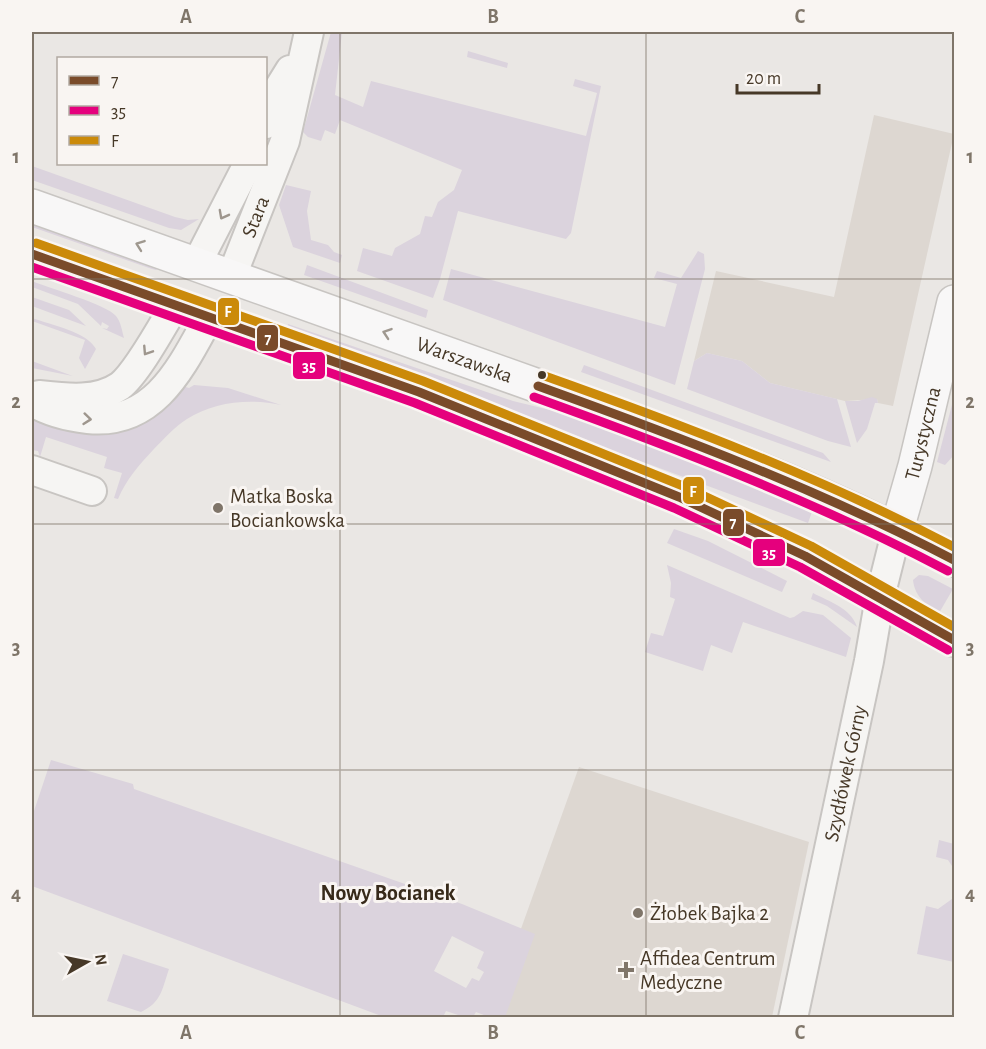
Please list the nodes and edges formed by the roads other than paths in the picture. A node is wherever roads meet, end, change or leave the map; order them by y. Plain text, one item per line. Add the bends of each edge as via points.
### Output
1 (308, 37) edge
2 (267, 121) edge
3 (247, 165) edge
4 (32, 206) edge
5 (32, 254) edge
6 (196, 265) junction
7 (231, 278) junction
8 (954, 302) edge
9 (175, 305) junction
10 (209, 317) junction
11 (32, 394) edge
12 (32, 402) edge
13 (32, 470) edge
14 (92, 490) dead end
15 (897, 529) junction
16 (954, 560) edge
17 (880, 597) junction
18 (954, 640) edge
19 (794, 1017) edge

1 - 2 street, Stara via 277,92
1 - 7 street, Stara via 285,141
3 -> 6 street, Stara
6 -> 4 main road, Warszawska
5 - 9 main road
6 - 7 main road, Warszawska
6 - 9 main road
7 - 10 main road, Stara
15 -> 7 main road, Warszawska via 713,449
8 - 15 main road, Turystyczna
9 - 10 main road
9 -> 11 street via 120,386 84,398
12 -> 10 street via 60,414 97,420 133,413 162,391 176,374
10 - 17 main road via 419,392 679,497 805,556
13 - 14 street
15 - 16 main road, Warszawska
15 - 17 street, Szydłówek Górny
17 - 18 main road
17 - 19 street, Szydłówek Górny

